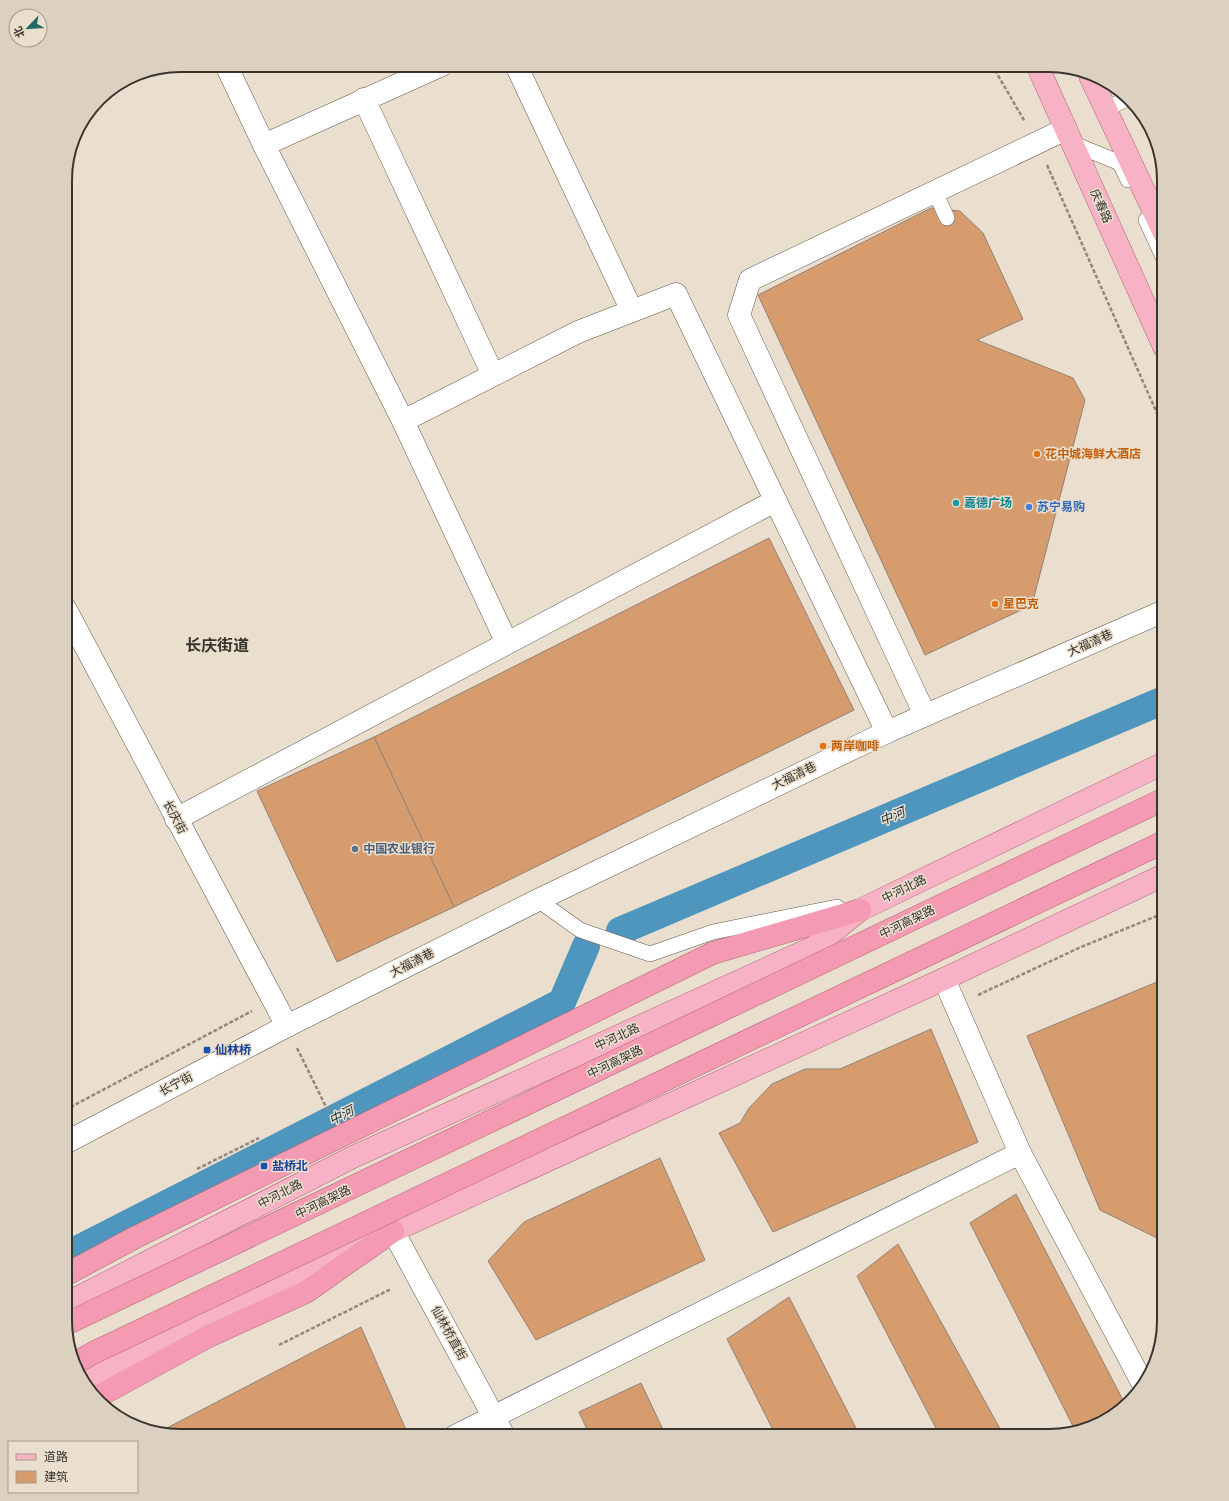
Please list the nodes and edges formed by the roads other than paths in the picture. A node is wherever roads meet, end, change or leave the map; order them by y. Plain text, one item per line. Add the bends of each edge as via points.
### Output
1 (229, 72) edge
2 (426, 72) edge
3 (519, 72) edge
4 (1040, 72) edge
5 (1092, 81) edge
6 (364, 99) junction
7 (1122, 101) edge
8 (1105, 110) junction
9 (1070, 137) junction
10 (264, 145) junction
11 (935, 192) junction
12 (947, 218) dead end
13 (1157, 218) edge
14 (1157, 244) edge
15 (632, 311) junction
16 (1157, 331) edge
17 (493, 375) junction
18 (403, 421) junction
19 (775, 501) junction
20 (1157, 614) edge
21 (72, 621) edge
22 (507, 643) junction
23 (925, 715) junction
24 (887, 732) junction
25 (1157, 766) edge
26 (1157, 802) edge
27 (176, 819) junction
28 (1157, 845) edge
29 (1157, 879) edge
30 (889, 896) junction
31 (538, 900) junction
32 (860, 910) junction
33 (944, 979) junction
34 (287, 1026) junction
35 (72, 1139) edge
36 (1020, 1153) junction
37 (393, 1231) junction
38 (72, 1271) edge
39 (72, 1300) edge
40 (72, 1321) edge
41 (80, 1361) edge
42 (89, 1378) edge
43 (1140, 1378) edge
44 (102, 1395) edge
45 (495, 1417) junction
46 (470, 1429) edge
47 (501, 1429) edge

1 - 10 street
2 - 6 street
3 - 15 street
4 - 9 main road, 庆春路
5 - 8 main road
6 - 10 street
6 - 17 street
7 - 8 lane
8 - 13 main road
9 - 11 street via 1037,143
9 - 14 lane via 1120,163
9 - 16 main road, 庆春路
10 - 18 street
11 - 12 lane
11 - 23 street via 750,280 739,315
15 - 17 street via 578,332
15 - 19 street via 676,294
17 - 18 street
18 - 22 street
19 - 22 street
19 - 24 street
20 - 23 street, 大福清巷
21 - 27 street, 长庆街
22 - 27 street
23 - 24 street, 大福清巷
24 - 31 street, 大福清巷
25 - 30 main road, 中河北路
26 - 40 highway, 中河高架路, bridge
27 - 34 street, 长庆街
28 - 41 highway, bridge
29 - 33 main road
30 - 31 lane via 713,932 650,954 580,930
30 - 32 main road, 中河北路
31 - 34 street, 大福清巷
32 - 38 highway, bridge via 713,952 136,1237
32 - 39 main road, 中河北路 via 814,947 353,1157
33 - 36 street
33 - 37 main road
34 - 35 street, 长宁街
36 - 43 street
36 - 45 street
37 - 42 main road via 201,1319
37 - 44 highway via 306,1292 209,1336
37 - 45 street, 仙林桥直街
45 - 46 street
45 - 47 street, 仙林桥直街

